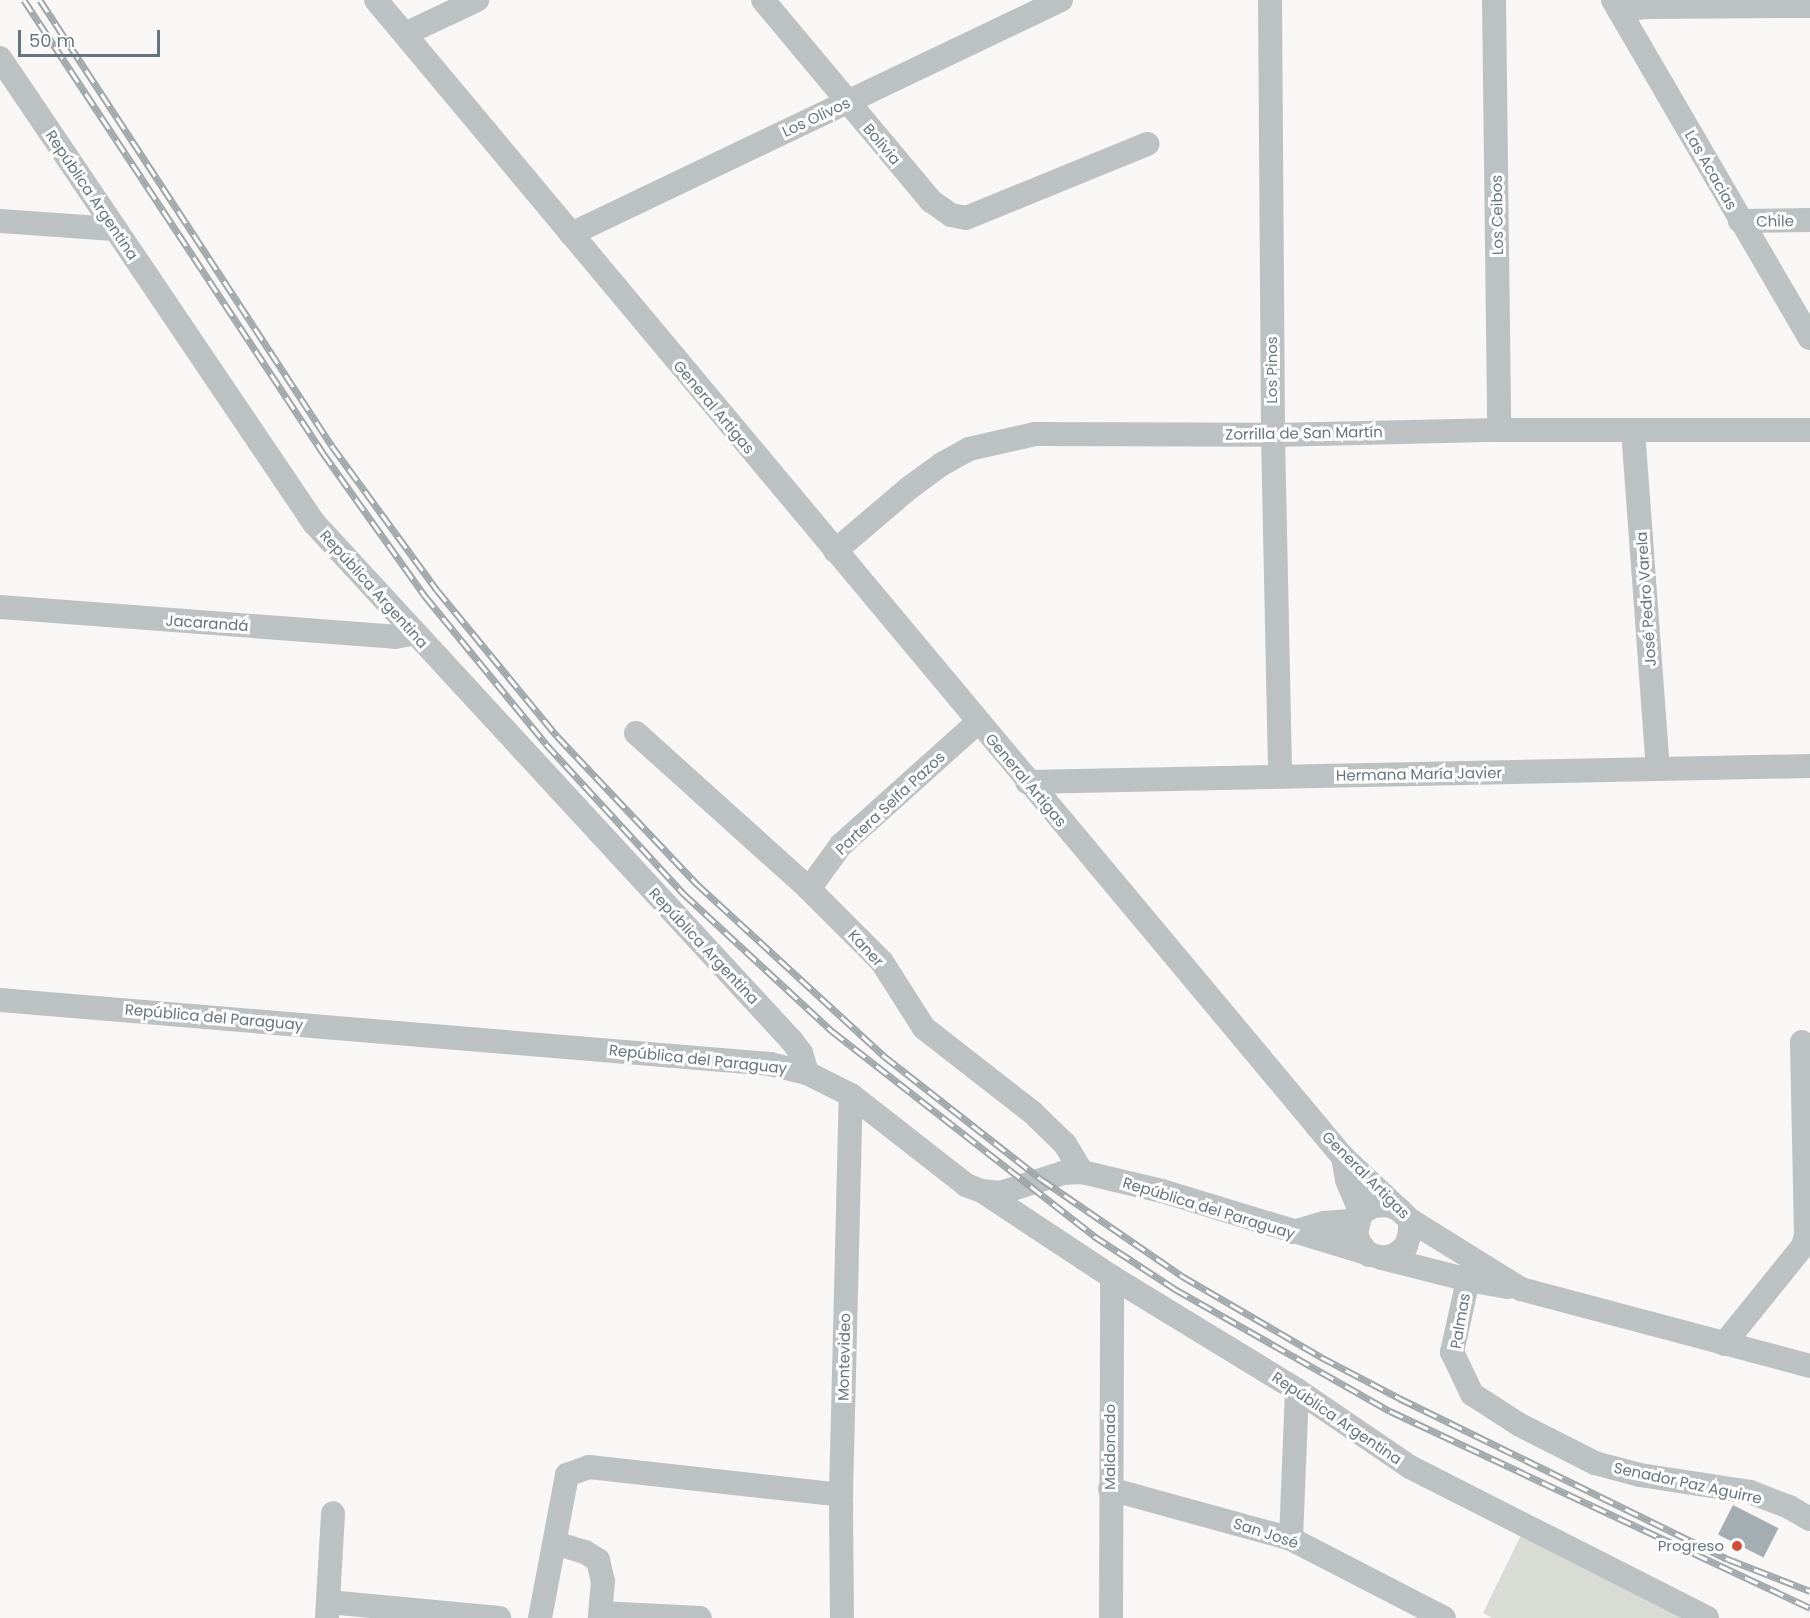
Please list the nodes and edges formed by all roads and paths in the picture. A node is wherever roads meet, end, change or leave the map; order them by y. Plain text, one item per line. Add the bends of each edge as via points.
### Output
1 (376, 0) edge
2 (477, 0) edge
3 (763, 0) edge
4 (1061, 0) edge
5 (1270, 0) edge
6 (1494, 0) edge
7 (1616, 5) edge
8 (1810, 6) edge
9 (405, 34) junction
10 (0, 58) edge
11 (847, 103) junction
12 (1147, 144) dead end
13 (1810, 220) edge
14 (0, 221) edge
15 (1740, 221) junction
16 (114, 229) junction
17 (571, 234) junction
18 (1810, 338) edge
19 (1499, 430) junction
20 (1633, 430) junction
21 (1810, 430) edge
22 (1273, 435) junction
23 (835, 551) junction
24 (0, 607) edge
25 (415, 633) junction
26 (978, 722) junction
27 (636, 733) dead end
28 (1810, 766) edge
29 (1658, 769) junction
30 (1280, 776) junction
31 (1028, 782) junction
32 (809, 889) junction
33 (0, 1000) edge
34 (1802, 1042) dead end
35 (807, 1073) junction
36 (851, 1095) junction
37 (1345, 1168) junction
38 (1082, 1172) junction
39 (982, 1191) junction
40 (1405, 1215) junction
41 (1360, 1216) junction
42 (1325, 1224) junction
43 (1291, 1232) junction
44 (1376, 1257) junction
45 (1112, 1277) junction
46 (1468, 1280) junction
47 (1521, 1290) junction
48 (1724, 1344) junction
49 (1810, 1366) edge
50 (1297, 1390) junction
51 (1472, 1394) joint
52 (1110, 1489) junction
53 (841, 1495) junction
54 (333, 1513) dead end
55 (1810, 1520) edge
56 (1291, 1539) junction
57 (555, 1543) junction
58 (327, 1610) edge
59 (601, 1615) edge
60 (499, 1618) edge
61 (540, 1618) edge
62 (700, 1618) edge
63 (842, 1618) edge
64 (1111, 1618) edge
65 (1444, 1618) edge
66 (1707, 1618) edge

1 - 9 street, General Artigas
2 - 9 street
3 - 11 street, Bolivia
4 - 11 street, Los Olivos
5 - 22 street, Los Pinos
6 - 19 street, Los Ceibos
7 - 8 street
7 - 15 street, Las Acacias
9 - 17 street, General Artigas
10 - 16 street, República Argentina
11 - 12 street, Bolivia via 931,201 951,215 966,218
11 - 17 street, Los Olivos
13 - 15 street, Chile
14 - 16 street
15 - 18 street, Las Acacias
16 - 25 street, República Argentina via 314,523
17 - 23 street, General Artigas
19 - 20 street, Zorrilla de San Martín
19 - 22 street, Zorrilla de San Martín
20 - 21 street, Zorrilla de San Martín
20 - 29 street, José Pedro Varela
22 - 23 street, Zorrilla de San Martín via 1035,434 998,440 969,449 942,464
22 - 30 street, Los Pinos
23 - 26 street, General Artigas
24 - 25 street, Jacarandá via 394,637
25 - 35 street, República Argentina via 792,1041 801,1053
26 - 31 street, General Artigas
26 - 32 street, Partera Selfa Pazos via 841,845
27 - 32 street, Kaner
28 - 29 street, Hermana María Javier
29 - 30 street, Hermana María Javier
30 - 31 street, Hermana María Javier
31 - 37 street, General Artigas
32 - 38 street, Kaner via 882,962 924,1028 1032,1112 1065,1144
33 - 35 street, República del Paraguay via 745,1061
34 - 48 street via 1806,1235 1803,1246
35 - 36 street, República del Paraguay
36 - 39 street, República del Paraguay via 966,1185
36 - 53 street, Montevideo
37 - 40 street, General Artigas
37 - 41 street
37 - 42 street via 1334,1210
38 - 39 street, República del Paraguay via 1063,1173 1000,1192
38 - 43 street, República del Paraguay via 1162,1191
39 - 45 street, República Argentina
40 - 41 street via 1388,1205 1373,1206
40 - 44 street via 1410,1233 1406,1246 1395,1255
40 - 47 street, General Artigas
41 - 42 street
41 - 44 street via 1356,1234 1360,1244
42 - 43 street
43 - 44 street, República del Paraguay
44 - 46 street, República del Paraguay
45 - 50 street, República Argentina
45 - 52 street, Maldonado
46 - 47 street, República del Paraguay
46 - 51 street, Palmas via 1452,1352
47 - 48 street, General Artigas
48 - 49 street, General Artigas
50 - 56 street
50 - 66 street, República Argentina via 1410,1467
51 - 55 street, Senador Paz Aguirre via 1520,1425 1595,1463 1640,1475 1750,1492
52 - 56 street, San José
52 - 64 street, Maldonado
53 - 57 street via 589,1467 567,1475
53 - 63 street, Montevideo
54 - 58 street
56 - 65 street, San José
57 - 59 street via 598,1560 603,1581
57 - 61 street
58 - 60 street
59 - 62 street

